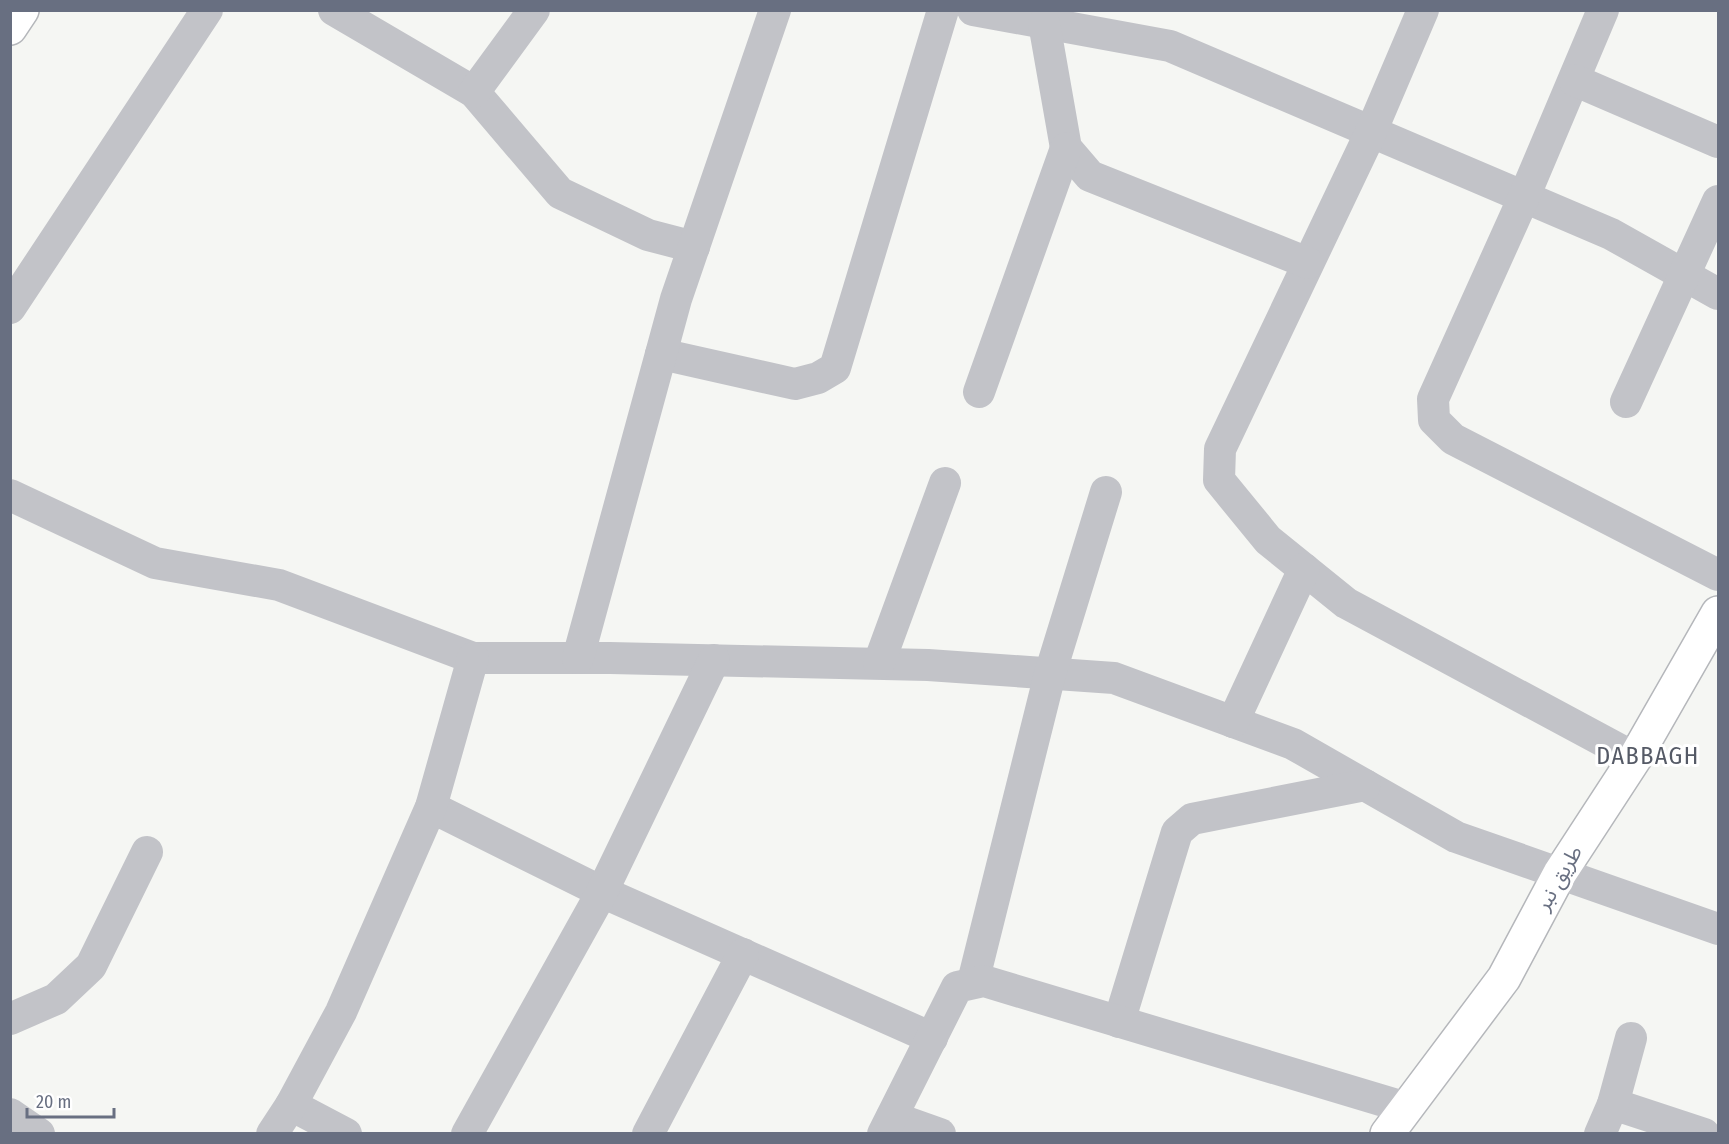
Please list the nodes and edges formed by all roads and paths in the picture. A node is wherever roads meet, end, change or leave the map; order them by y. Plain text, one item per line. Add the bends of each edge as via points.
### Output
1 (22, 10) edge
2 (207, 10) edge
3 (334, 10) edge
4 (534, 10) edge
5 (944, 10) edge
6 (973, 10) edge
7 (1423, 10) edge
8 (1603, 10) edge
9 (773, 11) edge
10 (1044, 23) junction
11 (10, 28) edge
12 (1574, 80) junction
13 (474, 92) junction
14 (1371, 132) junction
15 (1719, 142) edge
16 (1066, 148) junction
17 (1524, 197) junction
18 (1719, 201) edge
19 (694, 247) junction
20 (1308, 264) junction
21 (1683, 274) junction
22 (1719, 294) edge
23 (10, 308) edge
24 (661, 354) junction
25 (979, 392) dead end
26 (1626, 402) dead end
27 (945, 483) dead end
28 (1106, 492) dead end
29 (10, 495) edge
30 (1304, 569) junction
31 (1719, 574) edge
32 (1719, 613) edge
33 (473, 658) junction
34 (578, 658) junction
35 (714, 660) junction
36 (879, 663) junction
37 (1050, 674) junction
38 (1233, 722) junction
39 (1635, 758) junction
40 (1365, 785) junction
41 (431, 807) junction
42 (147, 852) dead end
43 (1560, 873) junction
44 (602, 892) junction
45 (1719, 929) edge
46 (743, 954) junction
47 (974, 982) junction
48 (10, 1019) edge
49 (1119, 1022) junction
50 (932, 1038) junction
51 (1631, 1038) dead end
52 (1614, 1104) junction
53 (291, 1105) junction
54 (1407, 1108) junction
55 (10, 1114) edge
56 (888, 1125) edge
57 (39, 1134) edge
58 (272, 1134) edge
59 (346, 1134) edge
60 (467, 1134) edge
61 (648, 1134) edge
62 (940, 1134) edge
63 (1387, 1134) edge
64 (1599, 1134) edge
65 (1704, 1134) edge

1 - 11 main road
2 - 23 street
3 - 13 street
4 - 13 street
5 - 24 street via 835,368 795,384
6 - 10 street
7 - 14 street
8 - 12 street
9 - 19 street
10 - 14 street via 1170,46
10 - 16 street
12 - 15 street
12 - 17 street
13 - 19 street via 560,193 648,235
14 - 17 street
14 - 20 street
16 - 20 street via 1090,176
16 - 25 street
17 - 21 street via 1611,234
17 - 31 street via 1433,399 1434,420 1454,440
18 - 21 street
19 - 24 street
20 - 30 street via 1220,449 1220,480 1269,540
21 - 22 street
21 - 26 street
24 - 34 street
27 - 36 street
28 - 37 street
29 - 33 street via 155,562 279,585
30 - 38 street
30 - 39 street via 1346,603
32 - 39 main road, طريق نبر
33 - 34 street
33 - 41 street
34 - 35 street
35 - 36 street
35 - 44 street
36 - 37 street
37 - 38 street via 1114,678
37 - 47 street
38 - 40 street via 1293,744
39 - 43 main road, طريق نبر
40 - 43 street via 1456,837
40 - 49 street via 1192,819 1177,832
41 - 44 street
41 - 53 street via 341,1012
42 - 48 street via 91,966 56,999
43 - 45 street
43 - 54 main road, طريق نبر via 1504,978
44 - 46 street
44 - 60 street
46 - 50 street
46 - 61 street
47 - 49 street via 984,981
47 - 50 street via 957,987
49 - 54 street
50 - 56 street
51 - 52 street
52 - 64 street
52 - 65 street
53 - 58 street
53 - 59 street
54 - 63 main road, طريق نبر
55 - 57 street
56 - 62 street

